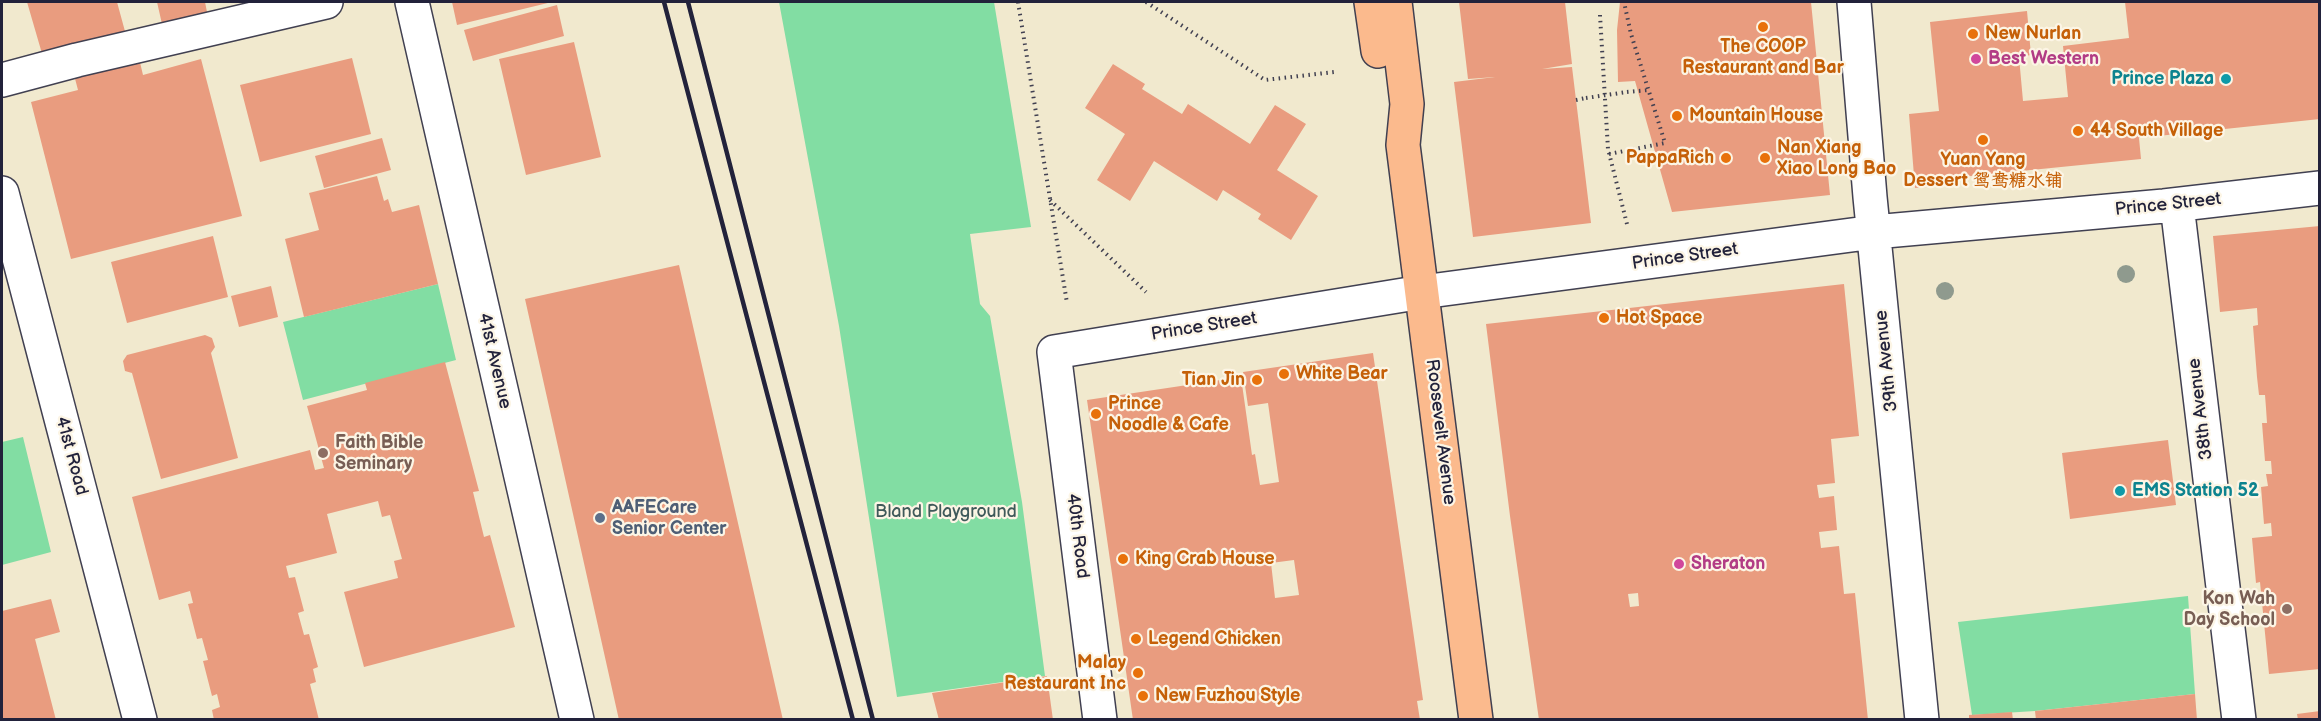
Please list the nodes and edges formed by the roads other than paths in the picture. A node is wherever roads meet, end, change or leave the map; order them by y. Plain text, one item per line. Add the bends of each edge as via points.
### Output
1 (326, 2) edge
2 (412, 2) edge
3 (1371, 2) edge
4 (1395, 2) edge
5 (1854, 2) edge
6 (2, 80) edge
7 (1403, 145) junction
8 (2319, 188) edge
9 (2, 193) edge
10 (2177, 205) junction
11 (1874, 231) junction
12 (1422, 292) junction
13 (1054, 352) joint
14 (140, 720) edge
15 (577, 720) edge
16 (1100, 720) edge
17 (1476, 720) edge
18 (1922, 720) edge
19 (2239, 720) edge

1 - 6 street
2 - 15 street, 41st Avenue
3 - 7 main road, Roosevelt Avenue via 1385,106
4 - 7 main road, Roosevelt Avenue via 1407,104
5 - 11 street, 39th Avenue
7 - 12 main road, Roosevelt Avenue
8 - 10 street, Prince Street
9 - 14 street, 41st Road
10 - 11 street, Prince Street
10 - 19 street, 38th Avenue
11 - 12 street, Prince Street
11 - 18 street, 39th Avenue
12 - 13 street, Prince Street
12 - 17 main road, Roosevelt Avenue
13 - 16 street, 40th Road

